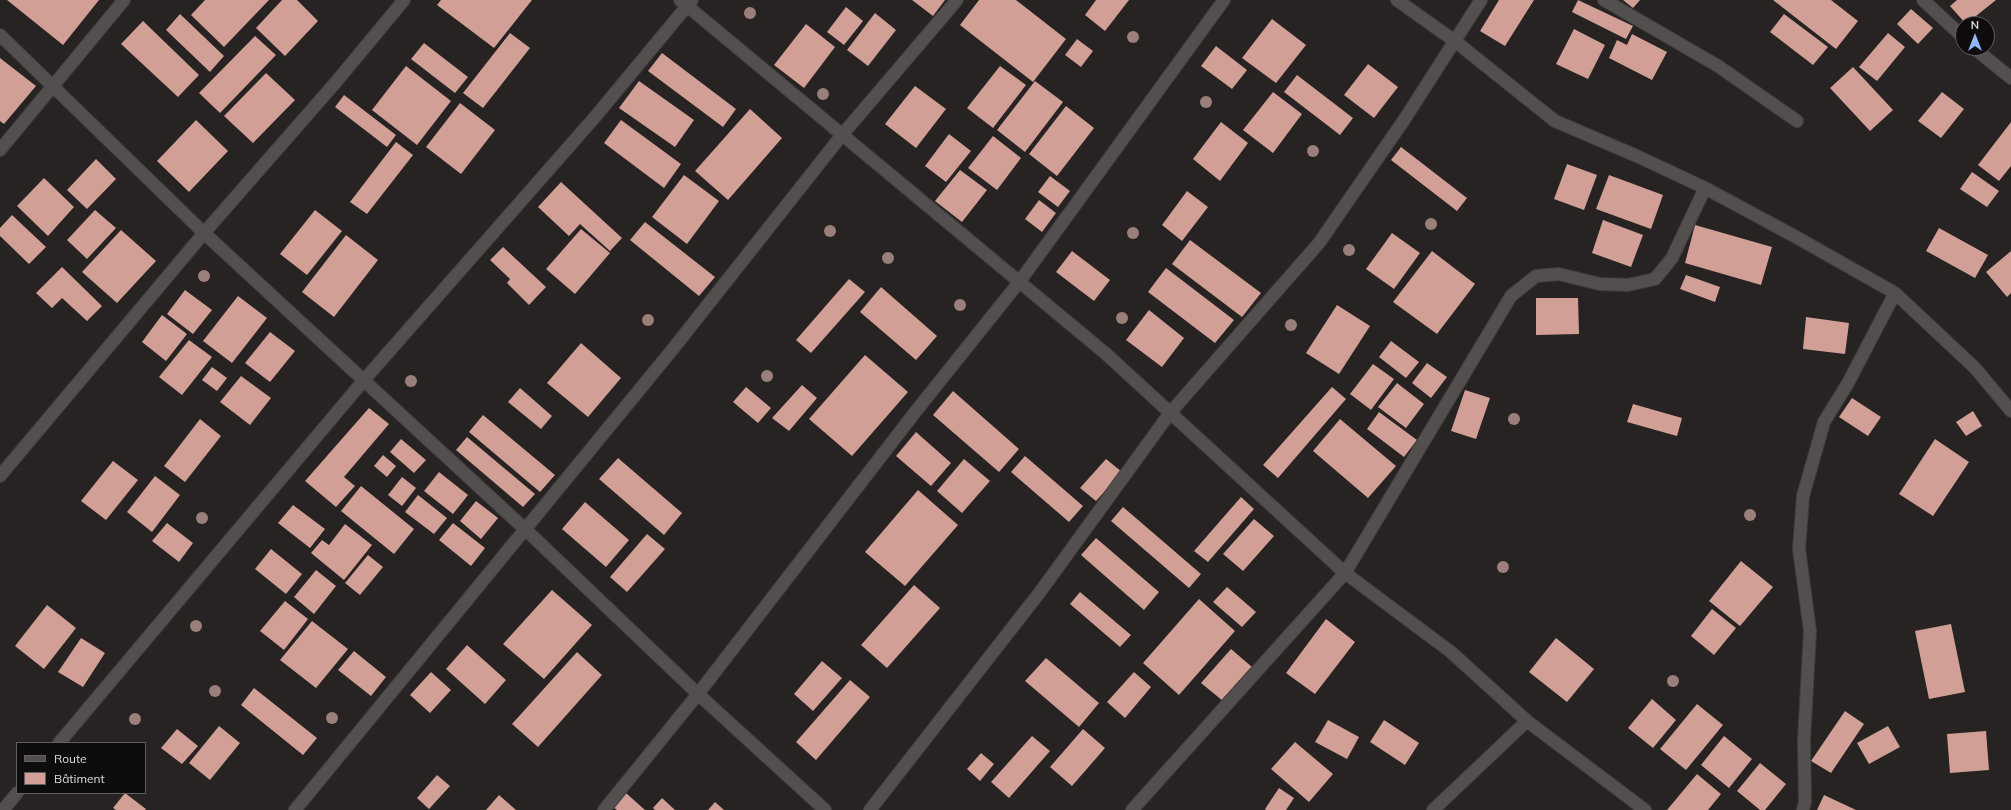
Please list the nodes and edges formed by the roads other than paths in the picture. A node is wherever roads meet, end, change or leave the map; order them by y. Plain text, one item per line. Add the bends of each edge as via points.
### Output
1 (124, 0) edge
2 (404, 0) edge
3 (957, 0) edge
4 (1224, 0) edge
5 (1397, 0) edge
6 (1481, 0) edge
7 (1604, 0) edge
8 (1923, 0) edge
9 (687, 2) edge
10 (1955, 30) edge
11 (0, 35) edge
12 (1456, 42) junction
13 (1984, 56) edge
14 (2011, 78) edge
15 (54, 85) junction
16 (1797, 121) dead end
17 (842, 135) junction
18 (0, 150) edge
19 (1705, 188) junction
20 (204, 233) junction
21 (1020, 281) junction
22 (1895, 293) junction
23 (364, 380) junction
24 (2011, 411) edge
25 (1170, 414) junction
26 (0, 476) edge
27 (526, 530) junction
28 (1345, 572) junction
29 (698, 694) junction
30 (1527, 721) junction
31 (60, 742) edge
32 (16, 794) edge
33 (3, 810) edge
34 (295, 810) edge
35 (604, 810) edge
36 (825, 810) edge
37 (870, 810) edge
38 (1132, 810) edge
39 (1433, 810) edge
40 (1645, 810) edge
41 (1803, 810) edge

1 - 15 street
2 - 20 street
3 - 17 street
4 - 21 street
5 - 12 street
6 - 12 street
7 - 16 street via 1718,66
8 - 10 street
9 - 17 street
9 - 23 street via 596,117
11 - 15 street
12 - 19 street via 1555,121
12 - 25 street via 1319,243
13 - 14 street
15 - 18 street
15 - 20 street
17 - 21 street
17 - 27 street
19 - 22 street
19 - 28 street via 1672,258 1655,279 1628,285 1600,284 1559,274 1536,276 1511,296
20 - 23 street
20 - 26 street
21 - 25 street via 1105,352
21 - 29 street via 916,411
22 - 24 street via 1975,368
22 - 41 street via 1848,383 1824,422 1803,496 1799,549 1810,631
23 - 27 street
23 - 31 street
25 - 28 street
25 - 37 street via 1040,592
27 - 29 street
27 - 34 street
28 - 30 street via 1451,652
28 - 38 street
29 - 35 street
29 - 36 street
30 - 39 street
30 - 40 street
32 - 33 street

